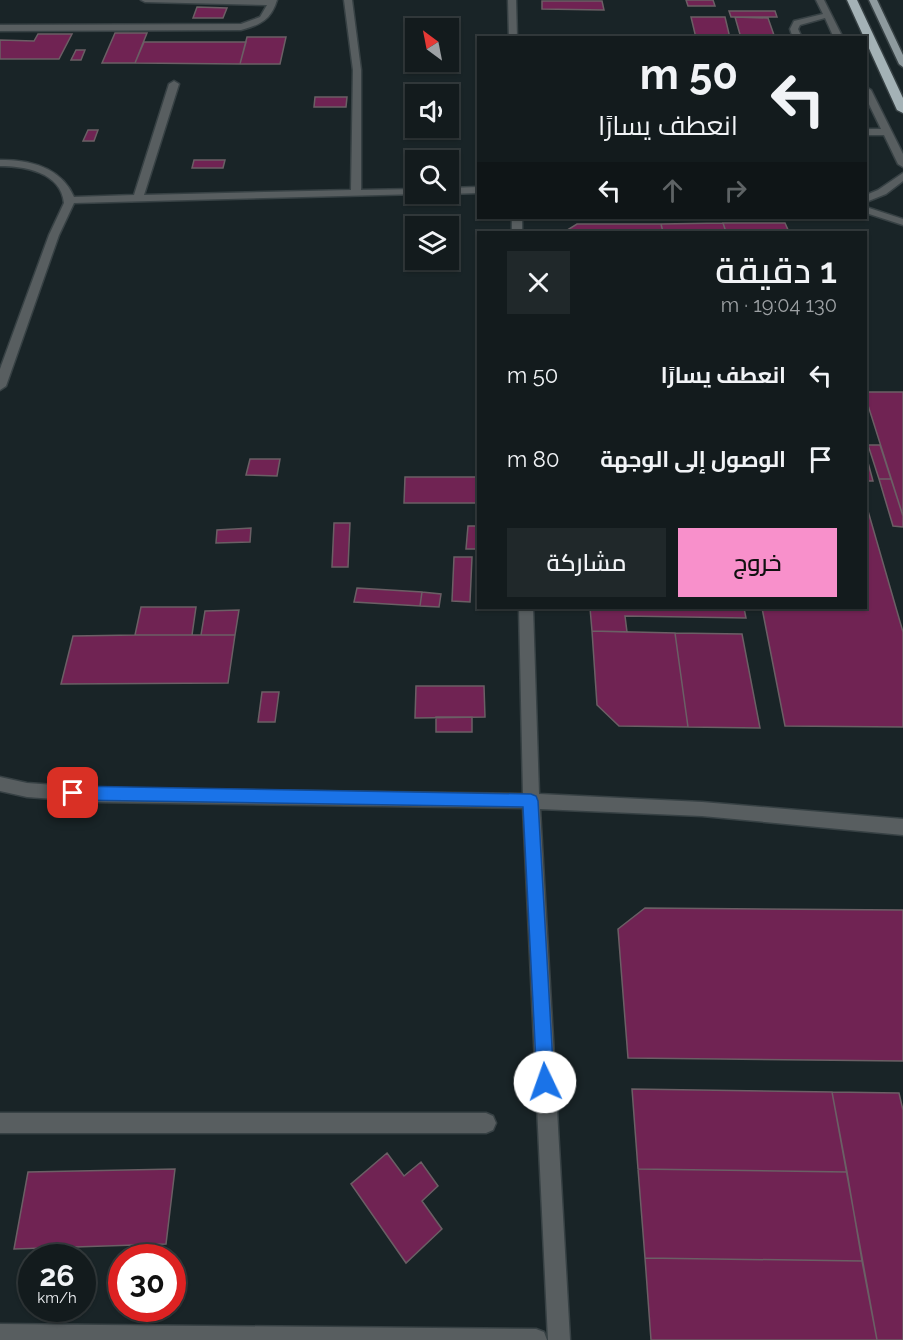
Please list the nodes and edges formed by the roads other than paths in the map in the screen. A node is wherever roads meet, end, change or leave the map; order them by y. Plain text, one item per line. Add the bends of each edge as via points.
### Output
1 (145, 0) edge
2 (348, 0) edge
3 (512, 0) edge
4 (820, 0) edge
5 (852, 0) edge
6 (873, 0) edge
7 (272, 1) edge
8 (827, 15) junction
9 (0, 28) edge
10 (513, 36) edge
11 (797, 36) edge
12 (838, 36) edge
13 (903, 64) edge
14 (174, 84) dead end
15 (867, 92) edge
16 (903, 110) edge
17 (867, 132) edge
18 (887, 132) junction
19 (0, 163) edge
20 (903, 164) edge
21 (903, 176) edge
22 (477, 190) edge
23 (459, 191) edge
24 (405, 192) edge
25 (356, 193) junction
26 (138, 198) junction
27 (867, 199) edge
28 (69, 200) junction
29 (867, 210) edge
30 (903, 222) edge
31 (0, 387) edge
32 (526, 609) edge
33 (0, 784) edge
34 (531, 801) junction
35 (903, 827) edge
36 (0, 1123) edge
37 (486, 1123) dead end
38 (0, 1335) edge
39 (537, 1340) edge
40 (559, 1340) edge

1 - 7 street
2 - 25 street via 357,58
3 - 10 street
4 - 8 street
5 - 16 highway
6 - 13 main road
7 - 9 street via 269,14 263,19 235,28
8 - 11 street via 797,23 794,29
8 - 12 street
14 - 26 street
15 - 18 street
17 - 18 street
18 - 20 street
19 - 28 street via 22,165 51,175 61,183
21 - 27 street
22 - 23 street
24 - 25 street
25 - 26 street
26 - 28 street
28 - 31 street
29 - 30 street
32 - 34 street
33 - 34 street via 96,795
34 - 35 street
34 - 40 street
36 - 37 street
38 - 39 street

